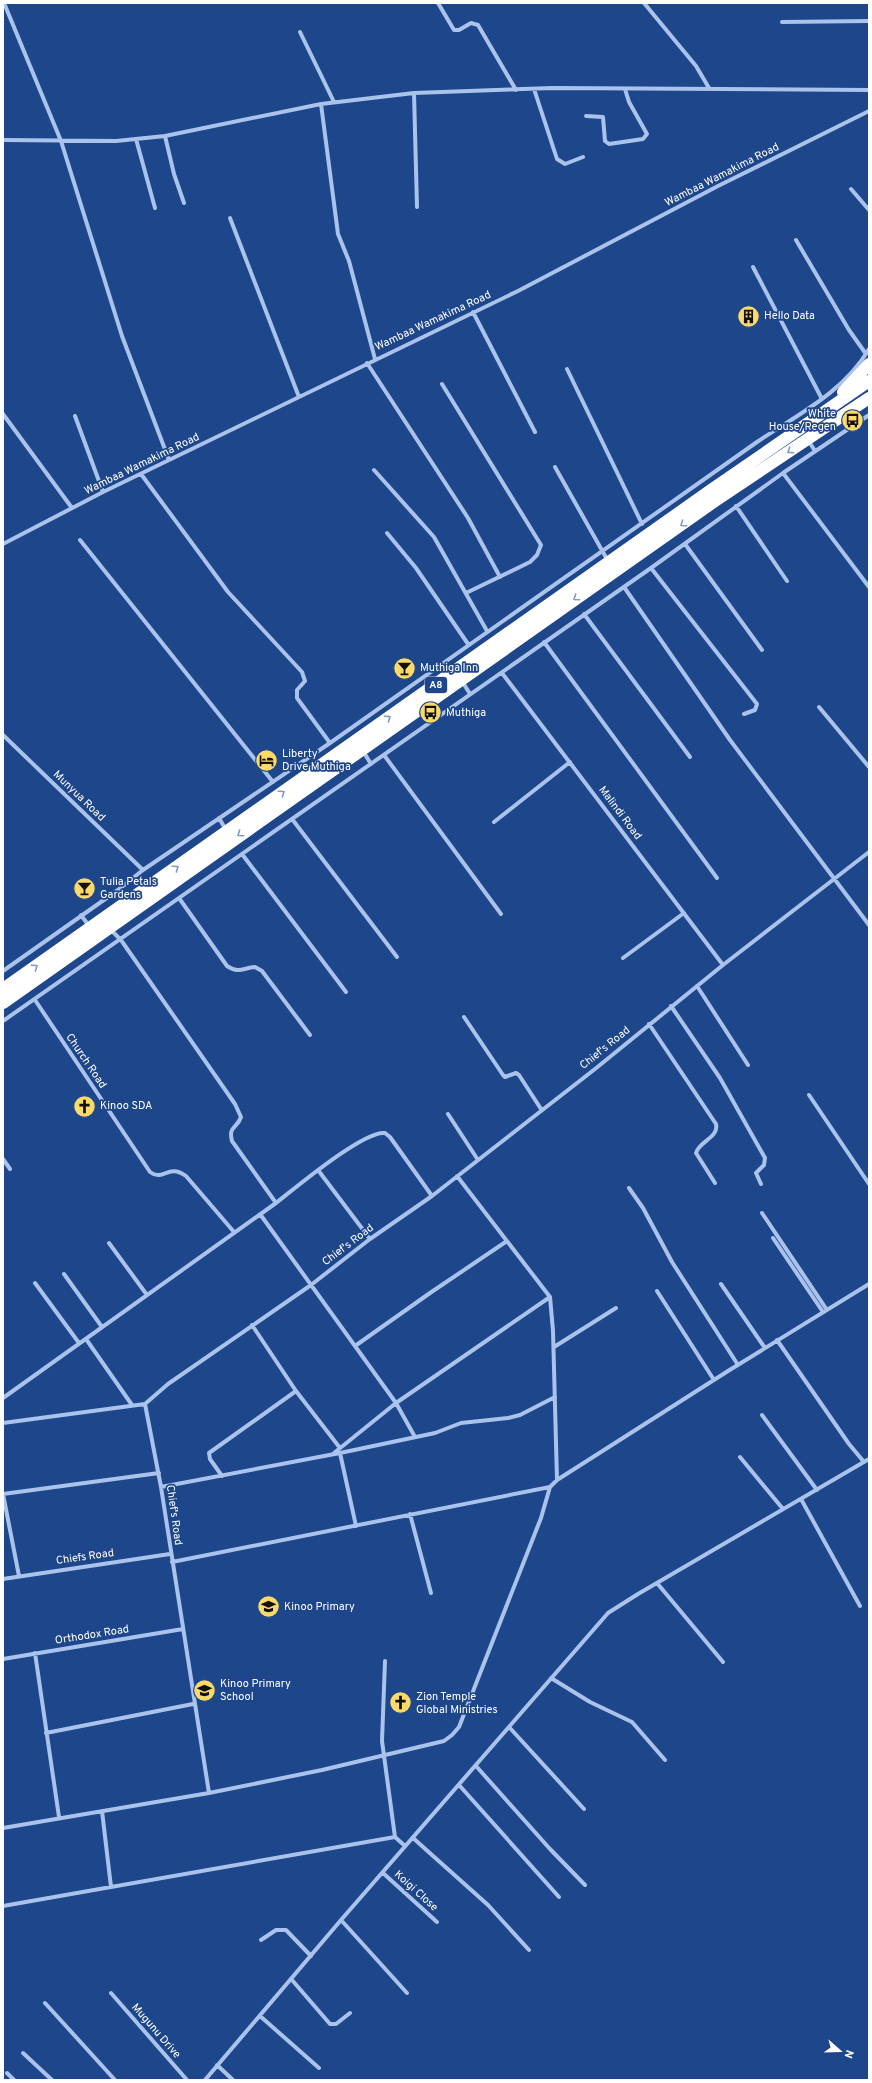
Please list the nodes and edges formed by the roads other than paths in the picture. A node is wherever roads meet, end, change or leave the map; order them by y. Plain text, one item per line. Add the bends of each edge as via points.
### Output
1 (4, 3) edge
2 (438, 3) edge
3 (644, 3) edge
4 (869, 21) edge
5 (782, 22) dead end
6 (300, 32) dead end
7 (709, 88) junction
8 (534, 89) junction
9 (625, 89) junction
10 (516, 90) junction
11 (869, 90) edge
12 (414, 93) junction
13 (334, 102) junction
14 (321, 104) junction
15 (869, 111) edge
16 (586, 116) dead end
17 (164, 136) junction
18 (136, 139) junction
19 (3, 140) edge
20 (61, 141) junction
21 (583, 157) dead end
22 (851, 189) dead end
23 (184, 203) dead end
24 (417, 207) dead end
25 (155, 208) dead end
26 (869, 210) edge
27 (230, 218) dead end
28 (796, 240) dead end
29 (754, 267) dead end
30 (473, 312) junction
31 (869, 349) edge
32 (375, 359) junction
33 (868, 359) edge
34 (366, 363) junction
35 (567, 370) dead end
36 (869, 381) edge
37 (442, 384) dead end
38 (298, 396) junction
39 (869, 398) edge
40 (822, 399) junction
41 (852, 410) junction
42 (3, 414) edge
43 (869, 415) edge
44 (75, 416) dead end
45 (859, 422) junction
46 (535, 432) dead end
47 (790, 437) junction
48 (808, 439) junction
49 (815, 451) junction
50 (169, 460) junction
51 (555, 467) dead end
52 (374, 470) dead end
53 (783, 473) junction
54 (141, 474) junction
55 (719, 477) junction
56 (103, 492) junction
57 (736, 506) junction
58 (72, 508) junction
59 (642, 524) junction
60 (387, 533) dead end
61 (80, 540) dead end
62 (3, 544) edge
63 (684, 544) junction
64 (606, 557) junction
65 (651, 568) junction
66 (500, 577) junction
67 (788, 581) dead end
68 (624, 587) junction
69 (869, 587) edge
70 (466, 593) junction
71 (584, 614) junction
72 (487, 631) junction
73 (544, 642) junction
74 (468, 644) junction
75 (762, 650) dead end
76 (445, 661) junction
77 (502, 673) junction
78 (457, 676) junction
79 (470, 694) junction
80 (819, 707) dead end
81 (744, 714) dead end
82 (3, 735) edge
83 (330, 743) junction
84 (362, 749) junction
85 (384, 754) junction
86 (690, 758) dead end
87 (570, 762) junction
88 (371, 764) junction
89 (869, 767) edge
90 (273, 782) junction
91 (219, 818) junction
92 (292, 819) junction
93 (494, 822) dead end
94 (227, 832) junction
95 (869, 852) edge
96 (242, 854) junction
97 (143, 870) junction
98 (717, 878) dead end
99 (834, 879) junction
100 (118, 890) junction
101 (179, 898) junction
102 (128, 902) junction
103 (684, 913) junction
104 (502, 914) dead end
105 (81, 916) junction
106 (869, 925) edge
107 (91, 927) junction
108 (109, 928) junction
109 (121, 940) junction
110 (397, 957) dead end
111 (623, 958) dead end
112 (723, 965) junction
113 (3, 971) edge
114 (697, 986) junction
115 (3, 989) edge
116 (346, 992) dead end
117 (35, 1000) junction
118 (3, 1003) edge
119 (671, 1006) junction
120 (464, 1017) dead end
121 (3, 1021) edge
122 (649, 1024) junction
123 (310, 1035) dead end
124 (748, 1065) dead end
125 (809, 1095) dead end
126 (541, 1109) junction
127 (448, 1114) dead end
128 (3, 1159) edge
129 (478, 1160) junction
130 (10, 1169) dead end
131 (318, 1170) junction
132 (457, 1176) junction
133 (715, 1183) dead end
134 (762, 1184) dead end
135 (869, 1184) edge
136 (629, 1188) dead end
137 (432, 1196) junction
138 (276, 1203) junction
139 (762, 1213) dead end
140 (260, 1214) junction
141 (234, 1232) junction
142 (773, 1238) dead end
143 (370, 1239) junction
144 (507, 1241) junction
145 (109, 1243) dead end
146 (64, 1274) dead end
147 (35, 1283) dead end
148 (311, 1284) junction
149 (721, 1284) dead end
150 (869, 1284) edge
151 (657, 1291) dead end
152 (147, 1295) junction
153 (550, 1297) junction
154 (616, 1308) dead end
155 (825, 1311) junction
156 (252, 1325) junction
157 (102, 1327) junction
158 (86, 1339) junction
159 (777, 1340) junction
160 (79, 1343) junction
161 (355, 1346) junction
162 (554, 1347) junction
163 (765, 1348) junction
164 (738, 1365) junction
165 (714, 1380) junction
166 (296, 1391) junction
167 (555, 1397) junction
168 (3, 1398) edge
169 (396, 1403) junction
170 (145, 1404) junction
171 (132, 1405) junction
172 (762, 1415) dead end
173 (3, 1423) edge
174 (415, 1437) junction
175 (340, 1448) junction
176 (340, 1453) junction
177 (334, 1454) junction
178 (740, 1457) dead end
179 (869, 1459) edge
180 (864, 1462) junction
181 (159, 1473) junction
182 (222, 1476) junction
183 (557, 1480) junction
184 (161, 1487) junction
185 (550, 1487) junction
186 (817, 1490) junction
187 (3, 1494) edge
188 (801, 1499) junction
189 (783, 1509) junction
190 (410, 1514) junction
191 (356, 1526) junction
192 (170, 1554) junction
193 (172, 1562) junction
194 (19, 1576) junction
195 (3, 1579) edge
196 (657, 1583) junction
197 (431, 1593) dead end
198 (860, 1606) dead end
199 (183, 1629) junction
200 (35, 1653) junction
201 (3, 1659) edge
202 (385, 1661) dead end
203 (723, 1662) dead end
204 (551, 1678) junction
205 (193, 1704) junction
206 (509, 1727) junction
207 (46, 1733) junction
208 (384, 1756) junction
209 (665, 1760) dead end
210 (476, 1766) junction
211 (459, 1785) junction
212 (209, 1793) junction
213 (584, 1809) dead end
214 (102, 1811) junction
215 (59, 1817) junction
216 (3, 1828) edge
217 (395, 1837) junction
218 (413, 1838) junction
219 (405, 1846) junction
220 (383, 1873) junction
221 (585, 1885) dead end
222 (111, 1887) junction
223 (559, 1897) dead end
224 (3, 1906) edge
225 (341, 1920) junction
226 (437, 1922) dead end
227 (262, 1940) dead end
228 (528, 1950) dead end
229 (311, 1956) junction
230 (292, 1980) junction
231 (112, 1993) dead end
232 (407, 1993) dead end
233 (45, 2003) dead end
234 (350, 2013) dead end
235 (260, 2016) junction
236 (23, 2053) dead end
237 (217, 2065) junction
238 (319, 2068) dead end
239 (7, 2073) dead end
240 (14, 2080) edge
241 (52, 2080) edge
242 (115, 2080) edge
243 (187, 2080) edge
244 (204, 2080) edge
245 (233, 2080) edge

1 - 20 street
2 - 10 street via 454,30 471,23 478,25
3 - 7 street via 696,66
4 - 5 street
6 - 13 street
7 - 9 street
7 - 11 street
8 - 9 street
8 - 10 street
8 - 21 street via 557,159 565,164
9 - 16 street via 629,102 647,134 643,139 608,144 605,141 603,117
10 - 12 street
12 - 13 street
12 - 24 street
13 - 14 street
14 - 17 street
14 - 32 street via 338,234 349,261
15 - 30 street, Wambaa Wamakima Road
17 - 18 street
17 - 23 street
18 - 20 street
18 - 25 street
19 - 20 street
20 - 50 street via 122,336
22 - 26 street
27 - 38 street
28 - 33 street
29 - 40 street
30 - 32 street, Wambaa Wamakima Road
30 - 46 street
31 - 33 street
32 - 34 street, Wambaa Wamakima Road
33 - 40 street via 845,382
33 - 47 highway via 836,399
34 - 38 street, Wambaa Wamakima Road
34 - 66 street via 468,518
35 - 59 street
36 - 47 highway, A8
37 - 66 street via 541,545 537,555 530,562
38 - 50 street, Wambaa Wamakima Road
39 - 41 highway, A8
40 - 55 street
41 - 45 street
41 - 48 highway, A8
42 - 58 street
43 - 45 street
44 - 56 street
45 - 49 street
47 - 55 highway, A8
48 - 49 street
48 -> 78 highway, A8
49 - 53 street
50 - 54 street, Wambaa Wamakima Road
51 - 64 street
52 - 70 street via 434,538
53 - 57 street
53 - 69 street
54 - 56 street, Wambaa Wamakima Road
54 - 83 street via 228,592 302,672 305,681 297,690 297,698
55 - 59 street
55 - 64 highway, A8
56 - 58 street, Wambaa Wamakima Road
57 - 63 street
57 - 67 street
58 - 62 street, Wambaa Wamakima Road
59 - 64 street
60 - 74 street via 416,568
61 - 90 street
63 - 65 street
63 - 75 street
64 - 72 street
64 - 78 highway, A8
65 - 68 street
65 - 81 street via 757,704 756,710
66 - 70 street
68 - 71 street
68 - 99 street via 730,740
70 - 72 street
71 - 73 street
71 - 86 street
72 - 74 street
73 - 77 street
73 - 98 street
74 - 76 street
76 - 78 street
76 - 83 street
77 - 79 street
77 - 87 street, Malindi Road
78 - 79 street
78 - 84 highway, A8
94 -> 78 highway, A8
79 - 85 street
80 - 89 street
82 - 97 street, Munyua Road
83 - 90 street
84 - 88 street
84 -> 108 highway, A8
85 - 88 street
85 - 104 street
87 - 93 street
87 - 103 street, Malindi Road
88 - 92 street
90 - 91 street
91 - 94 street
91 - 97 street
92 - 96 street
92 - 110 street
102 -> 94 highway, A8
95 - 99 street, Chief's Road
96 - 101 street
96 - 116 street
97 - 100 street
99 - 106 street
99 - 112 street, Chief's Road
100 - 102 street
100 - 105 street
101 - 109 street
101 - 123 street via 227,966 237,971 255,967 262,971
102 - 107 highway, A8
103 - 111 street
103 - 112 street, Malindi Road
105 - 107 street
105 - 113 street
115 -> 107 highway, A8
108 - 109 street
108 - 118 highway, A8
109 - 117 street
109 - 138 street via 240,1112 239,1122 230,1134 232,1141
112 - 114 street, Chief's Road
114 - 119 street, Chief's Road
114 - 124 street
117 - 121 street
117 - 141 street, Church Road via 150,1172 160,1175 172,1170 179,1171
119 - 122 street, Chief's Road
119 - 134 street via 720,1078 765,1158 764,1165 756,1173
120 - 126 street via 503,1075 519,1075
122 - 126 street, Chief's Road
122 - 133 street via 716,1124 716,1131 700,1144 696,1153
125 - 135 street
126 - 129 street, Chief's Road
127 - 129 street
128 - 130 street
129 - 132 street, Chief's Road
131 - 137 street via 357,1143 385,1132
131 - 138 street
131 - 143 street
132 - 137 street, Chief's Road
132 - 144 street
136 - 164 street via 643,1208 672,1262
137 - 143 street, Chief's Road
138 - 140 street
139 - 155 street
140 - 141 street
140 - 148 street
141 - 152 street
142 - 155 street
143 - 148 street, Chief's Road
144 - 153 street
144 - 161 street
145 - 152 street
146 - 157 street
147 - 160 street
148 - 156 street, Chief's Road
148 - 161 street
149 - 163 street
150 - 155 street
151 - 165 street
152 - 157 street
153 - 162 street
153 - 169 street
154 - 162 street
155 - 159 street
156 - 166 street
156 - 170 street, Chief's Road via 168,1384
157 - 158 street
158 - 160 street
158 - 171 street
159 - 163 street
159 - 180 street via 848,1444
160 - 168 street
161 - 169 street
162 - 167 street
163 - 164 street
164 - 165 street
165 - 183 street
166 - 175 street
166 - 182 street via 209,1453 210,1459
167 - 174 street via 508,1418 461,1423
167 - 183 street
169 - 174 street
169 - 175 street
170 - 171 street
170 - 181 street, Chief's Road
171 - 173 street
172 - 186 street
174 - 176 street
175 - 177 street
176 - 177 street
176 - 191 street
177 - 182 street
178 - 189 street
179 - 180 street
180 - 186 street
181 - 184 street, Chief's Road
181 - 187 street
182 - 184 street
183 - 185 street
184 - 192 street, Chief's Road
185 - 190 street
185 - 208 street via 541,1518 459,1727 444,1741
186 - 188 street
187 - 194 street
188 - 189 street
188 - 198 street
189 - 196 street
190 - 191 street
190 - 197 street
191 - 193 street
192 - 193 street, Chief's Road
192 - 194 street, Chiefs Road
193 - 199 street, Chief's Road
194 - 195 street, Chiefs Road
196 - 203 street
196 - 204 street via 608,1614
199 - 200 street, Orthodox Road
199 - 205 street, Chief's Road
200 - 201 street, Orthodox Road
200 - 207 street
202 - 208 street via 382,1741
204 - 206 street
204 - 209 street via 590,1702 632,1722
205 - 207 street
205 - 212 street, Chief's Road
206 - 210 street
206 - 213 street
207 - 215 street
208 - 212 street
208 - 217 street
210 - 211 street
210 - 221 street
211 - 218 street
211 - 223 street
212 - 214 street
214 - 215 street
214 - 222 street
215 - 216 street
217 - 219 street
217 - 222 street
218 - 219 street
218 - 228 street via 488,1905
219 - 220 street
220 - 225 street
220 - 226 street, Koigi Close
222 - 224 street
225 - 229 street
225 - 232 street
227 - 229 street via 276,1930 286,1930
229 - 230 street
230 - 234 street via 330,2024 336,2024
230 - 235 street
231 - 243 street, Mugunu Drive
233 - 242 street
235 - 237 street
235 - 238 street
236 - 241 street
237 - 244 street
237 - 245 street
239 - 240 street

